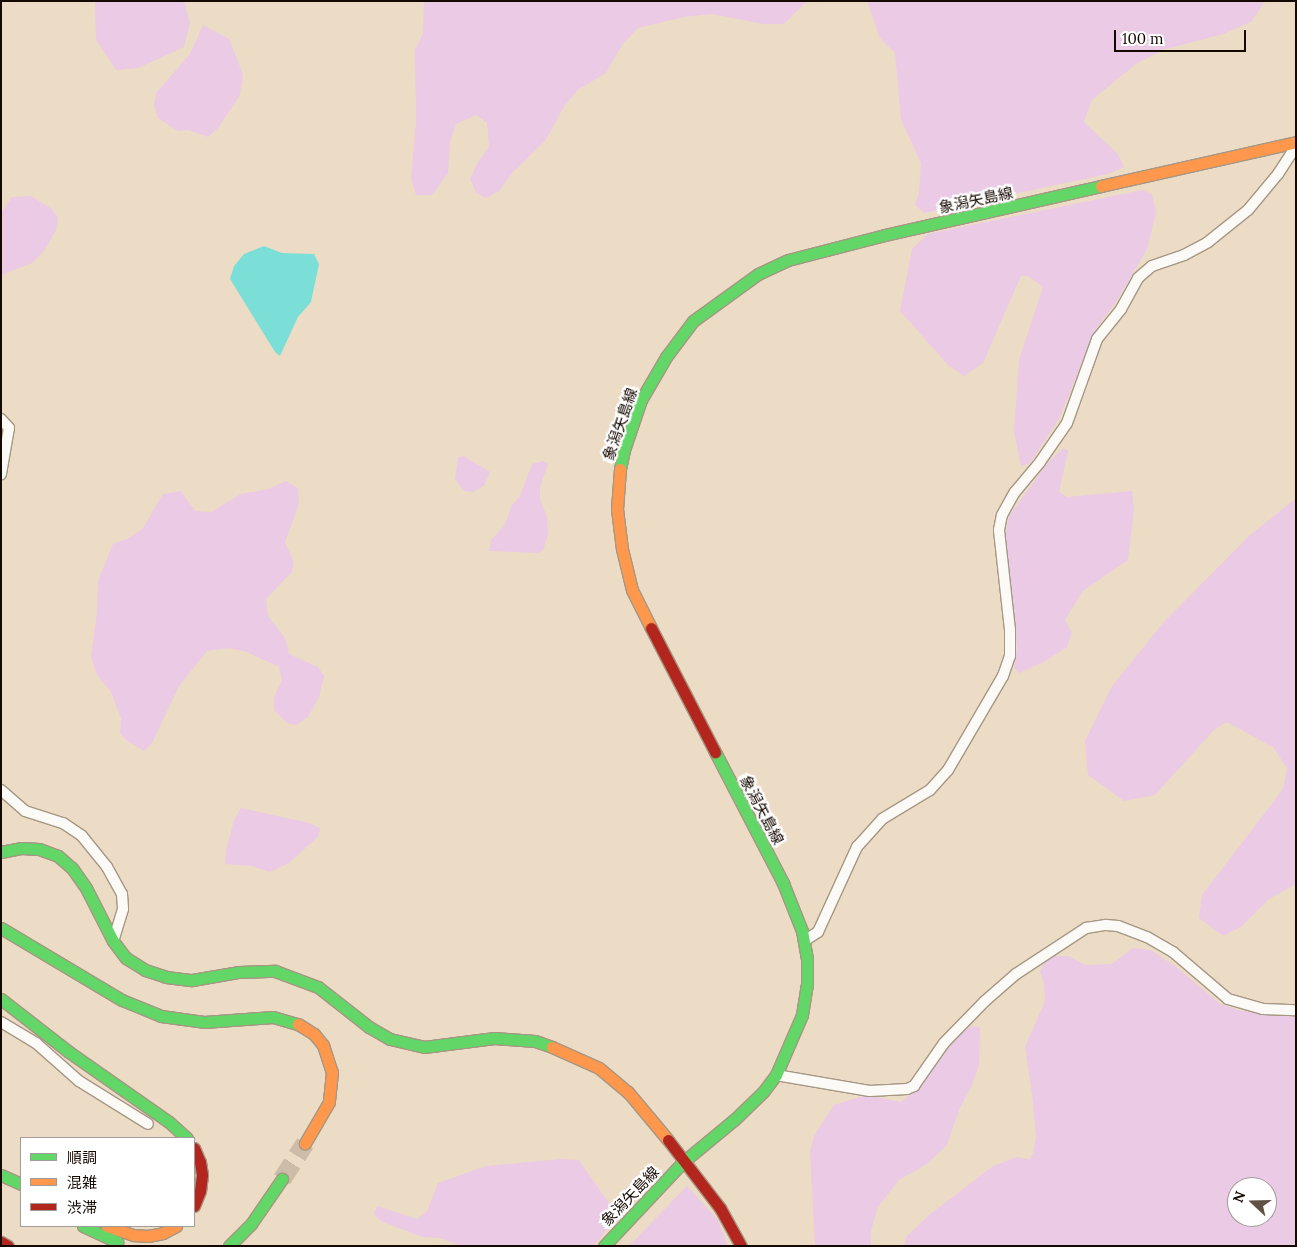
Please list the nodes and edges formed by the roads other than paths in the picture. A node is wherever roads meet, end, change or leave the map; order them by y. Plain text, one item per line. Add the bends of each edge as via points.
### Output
1 (1296, 142) edge
2 (1296, 146) edge
3 (1, 419) edge
4 (1, 474) edge
5 (1, 790) edge
6 (1, 852) edge
7 (1, 928) edge
8 (113, 941) junction
9 (804, 941) junction
10 (1, 999) edge
11 (1296, 1010) edge
12 (1, 1022) edge
13 (776, 1075) junction
14 (148, 1124) dead end
15 (186, 1137) edge
16 (305, 1143) tunnel mouth
17 (195, 1150) edge
18 (683, 1162) junction
19 (1, 1174) edge
20 (282, 1179) tunnel mouth
21 (20, 1184) edge
22 (1, 1186) edge
23 (20, 1196) edge
24 (195, 1204) edge
25 (85, 1227) edge
26 (110, 1227) edge
27 (174, 1227) edge
28 (1, 1242) edge
29 (8, 1246) edge
30 (125, 1246) edge
31 (229, 1246) edge
32 (604, 1246) edge
33 (741, 1246) edge

1 - 9 main road, 象潟矢島線 via 788,260 732,291 693,321 652,380 633,422 619,476 617,509 632,590 783,883
2 - 9 street via 1248,210 1208,242 1152,266 1138,278 1121,309 1097,340 1066,423 1015,492 1002,516 999,530 1010,630 1010,656 1003,676 948,770 930,790 882,819 856,847 818,932
3 - 4 street via 9,428
5 - 8 street via 25,811 63,823 82,836 107,867 122,894 123,909
6 - 8 main road via 39,849 58,856 72,868 86,888
7 - 16 main road via 122,1000 161,1016 204,1022 273,1017 289,1019 308,1029 323,1045 332,1072 329,1102
8 - 18 main road via 126,958 145,970 166,977 192,980 239,972 275,972 296,977 318,987 369,1027 390,1039 424,1047 494,1038 535,1041 566,1052 599,1068 628,1092
9 - 13 main road, 象潟矢島線 via 807,985 802,1015
10 - 15 main road
11 - 13 street via 1263,1009 1228,999 1173,952 1147,937 1106,925 1086,928 1016,974 944,1043 914,1086 870,1091
12 - 14 street via 36,1043 79,1080
13 - 18 main road, 象潟矢島線 via 735,1119
17 - 24 main road via 202,1176
18 - 32 main road, 象潟矢島線
18 - 33 main road via 720,1208
19 - 21 main road
20 - 31 main road via 251,1224
22 - 23 main road
25 - 30 main road
26 - 27 main road via 148,1236
28 - 29 main road

